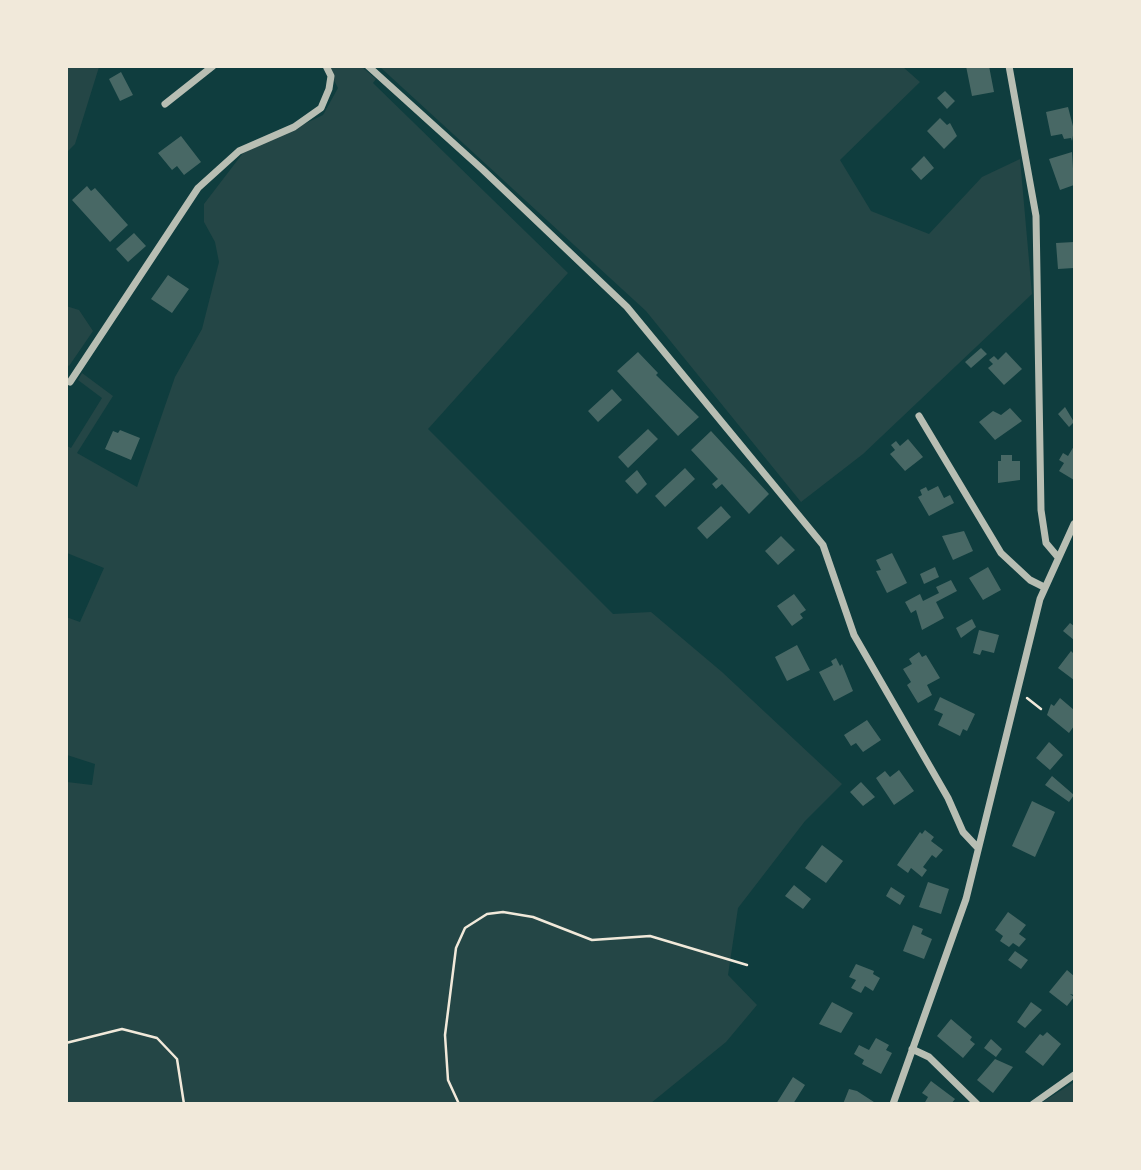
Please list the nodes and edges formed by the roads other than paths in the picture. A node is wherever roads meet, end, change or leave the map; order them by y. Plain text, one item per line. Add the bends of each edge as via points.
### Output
1 (213, 66) edge
2 (326, 66) edge
3 (368, 66) edge
4 (1009, 66) edge
5 (165, 104) dead end
6 (70, 382) dead end
7 (919, 416) dead end
8 (1074, 524) edge
9 (1057, 556) junction
10 (1044, 587) junction
11 (978, 848) junction
12 (912, 1049) junction
13 (1074, 1075) edge
14 (893, 1104) edge
15 (977, 1104) edge
16 (1032, 1104) edge

1 - 5 street
2 - 6 street via 331,76 321,108 294,127 239,151 198,188
3 - 11 street via 627,307 823,545 854,635 963,832
4 - 9 street via 1036,216 1041,510 1046,543
7 - 10 street via 1001,553
8 - 9 street
9 - 10 street
10 - 11 street
11 - 12 street via 959,922
12 - 14 street
12 - 15 street via 929,1057
13 - 16 street

